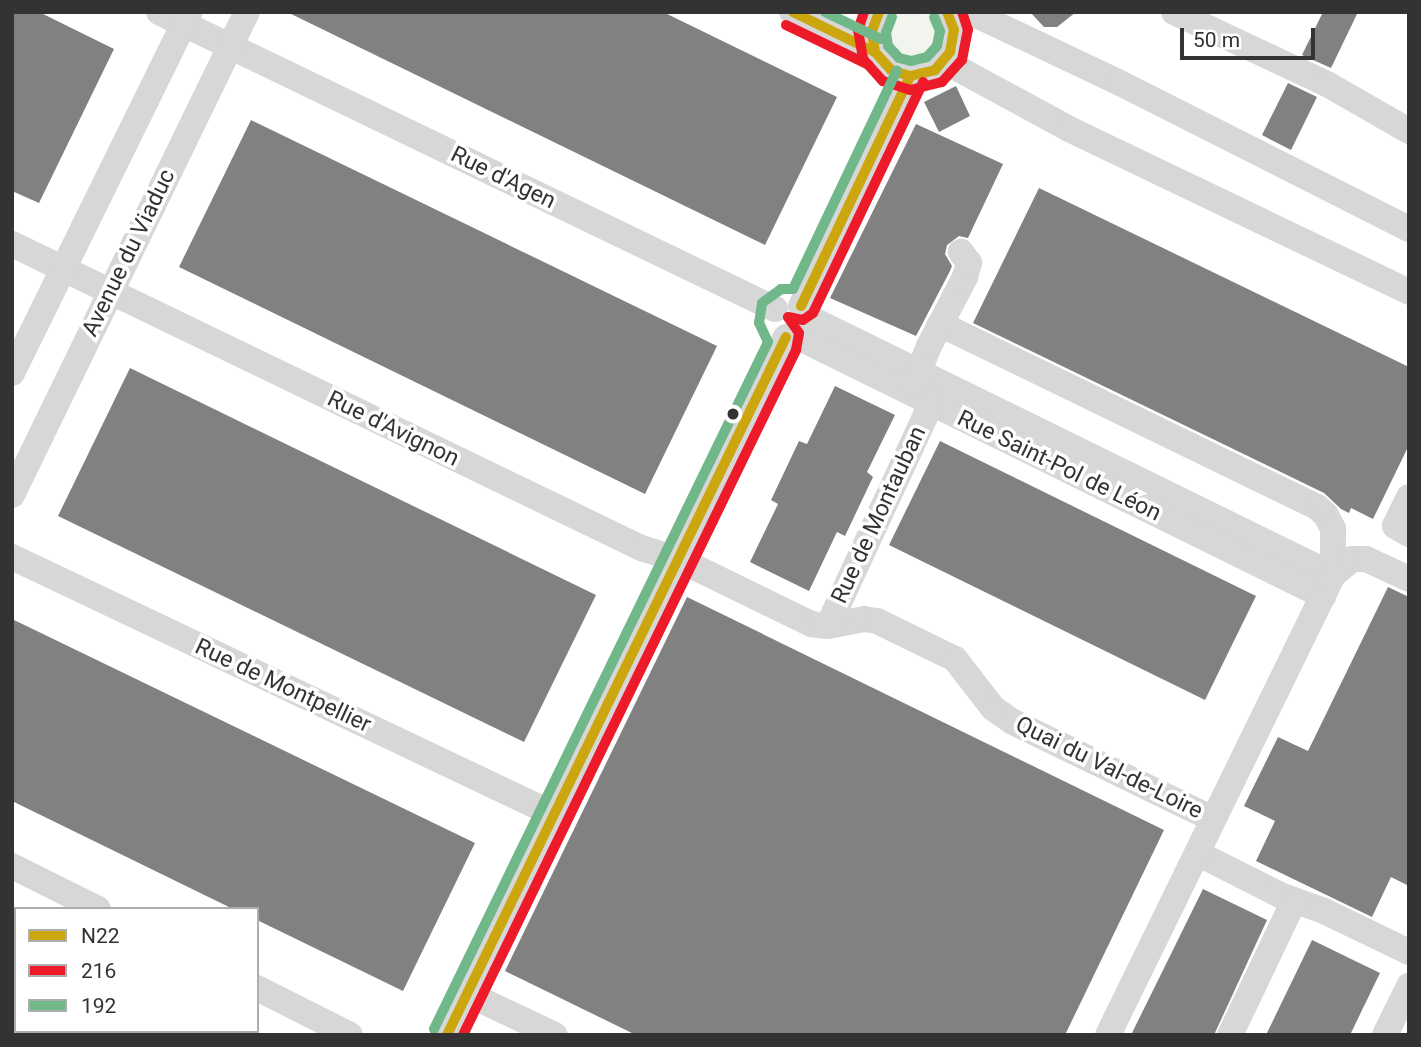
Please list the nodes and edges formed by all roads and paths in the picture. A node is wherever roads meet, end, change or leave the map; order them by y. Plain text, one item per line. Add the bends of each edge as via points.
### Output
1 (159, 12) edge
2 (247, 12) edge
3 (792, 12) edge
4 (879, 12) edge
5 (947, 12) edge
6 (970, 12) edge
7 (1174, 12) edge
8 (188, 18) edge
9 (231, 47) junction
10 (875, 52) junction
11 (944, 61) junction
12 (910, 76) junction
13 (1409, 131) edge
14 (1409, 229) edge
15 (12, 244) edge
16 (961, 252) dead end
17 (63, 269) junction
18 (111, 292) junction
19 (1409, 292) edge
20 (798, 324) junction
21 (940, 324) junction
22 (12, 373) edge
23 (920, 390) junction
24 (12, 495) edge
25 (1409, 497) edge
26 (1409, 534) edge
27 (12, 557) edge
28 (678, 559) junction
29 (1409, 579) edge
30 (1328, 585) junction
31 (828, 626) junction
32 (553, 814) junction
33 (1213, 819) junction
34 (1197, 853) junction
35 (12, 866) edge
36 (1294, 901) junction
37 (94, 907) edge
38 (1409, 952) edge
39 (1409, 986) edge
40 (259, 989) edge
41 (466, 993) junction
42 (350, 1035) edge
43 (447, 1035) edge
44 (555, 1035) edge
45 (1108, 1035) edge
46 (1230, 1035) edge
47 (1385, 1035) edge

1 - 8 street, Rue d'Agen
2 - 9 street, Avenue du Viaduc
3 - 10 street
4 - 10 street via 872,31
5 - 11 street via 954,41
6 - 14 street
7 - 13 street via 1327,84
8 - 9 street, Rue d'Agen
8 - 17 street
9 - 18 street, Avenue du Viaduc
9 - 20 street, Rue d'Agen via 775,309 786,302
10 - 12 street via 891,70
11 - 12 street via 924,74
11 - 19 street via 1069,129
12 - 20 street
15 - 17 street, Rue d'Avignon
16 - 21 street, Rue de Montauban via 969,264
17 - 18 street, Rue d'Avignon
17 - 22 street
18 - 24 street, Avenue du Viaduc
18 - 28 street, Rue d'Avignon via 640,548
20 - 23 street, Rue Saint-Pol de Léon
20 - 28 street
21 - 23 street, Rue de Montauban
21 - 30 street via 1317,507 1332,529
23 - 30 street, Rue Saint-Pol de Léon
23 - 31 street, Rue de Montauban
25 - 26 street via 1395,526
27 - 32 street, Rue de Montpellier
28 - 31 street, Quai du Val-de-Loire via 811,624
28 - 32 street
29 - 30 street via 1366,559 1352,558
30 - 33 street
31 - 33 street, Quai du Val-de-Loire via 874,620 955,659 993,708 1013,722
32 - 41 street
33 - 34 street
34 - 36 street
34 - 45 street
35 - 37 street
36 - 38 street
36 - 46 street
39 - 47 street
40 - 42 street
41 - 43 street
41 - 44 street

